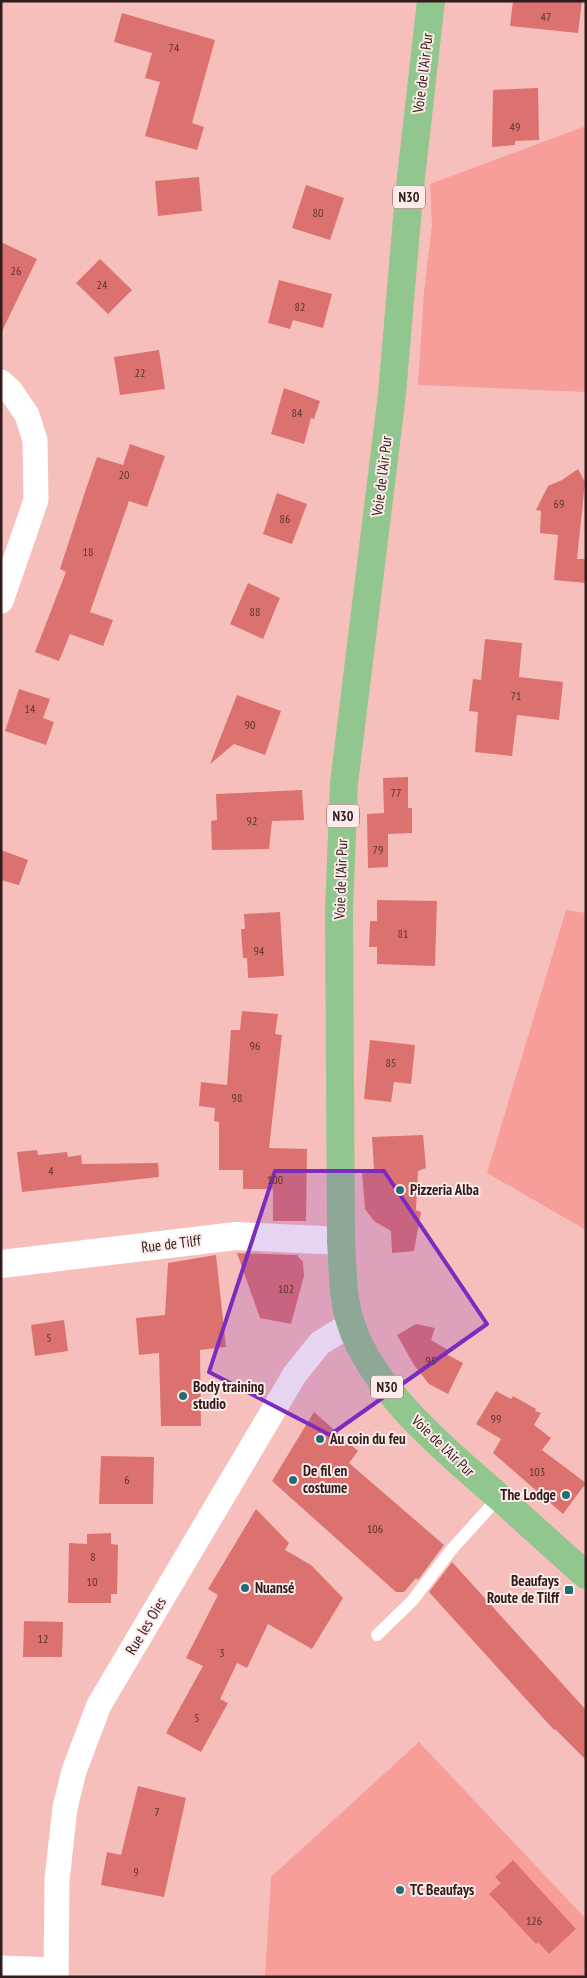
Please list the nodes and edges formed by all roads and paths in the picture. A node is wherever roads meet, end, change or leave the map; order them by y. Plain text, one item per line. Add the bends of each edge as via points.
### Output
1 (431, 1) edge
2 (1, 382) edge
3 (1, 601) edge
4 (341, 1241) junction
5 (1, 1264) edge
6 (351, 1324) junction
7 (499, 1497) junction
8 (586, 1575) edge
9 (377, 1635) dead end
10 (1, 1968) edge
11 (56, 1973) edge

1 - 4 main road, Voie de l'Air Pur / N30 via 409,194 392,394 344,783 339,911
2 - 3 street via 27,415 36,440 36,500
4 - 5 main road, Rue de Tilff via 236,1236
4 - 6 main road, Voie de l'Air Pur / N30
6 - 7 main road, Voie de l'Air Pur / N30 via 371,1364 391,1392 424,1430
6 - 11 street, Rue les Oies via 320,1343 295,1374 99,1706 74,1771 65,1808 57,1880
7 - 8 main road, Voie de l'Air Pur / N30
7 - 9 lane via 452,1549 412,1601
10 - 11 street

